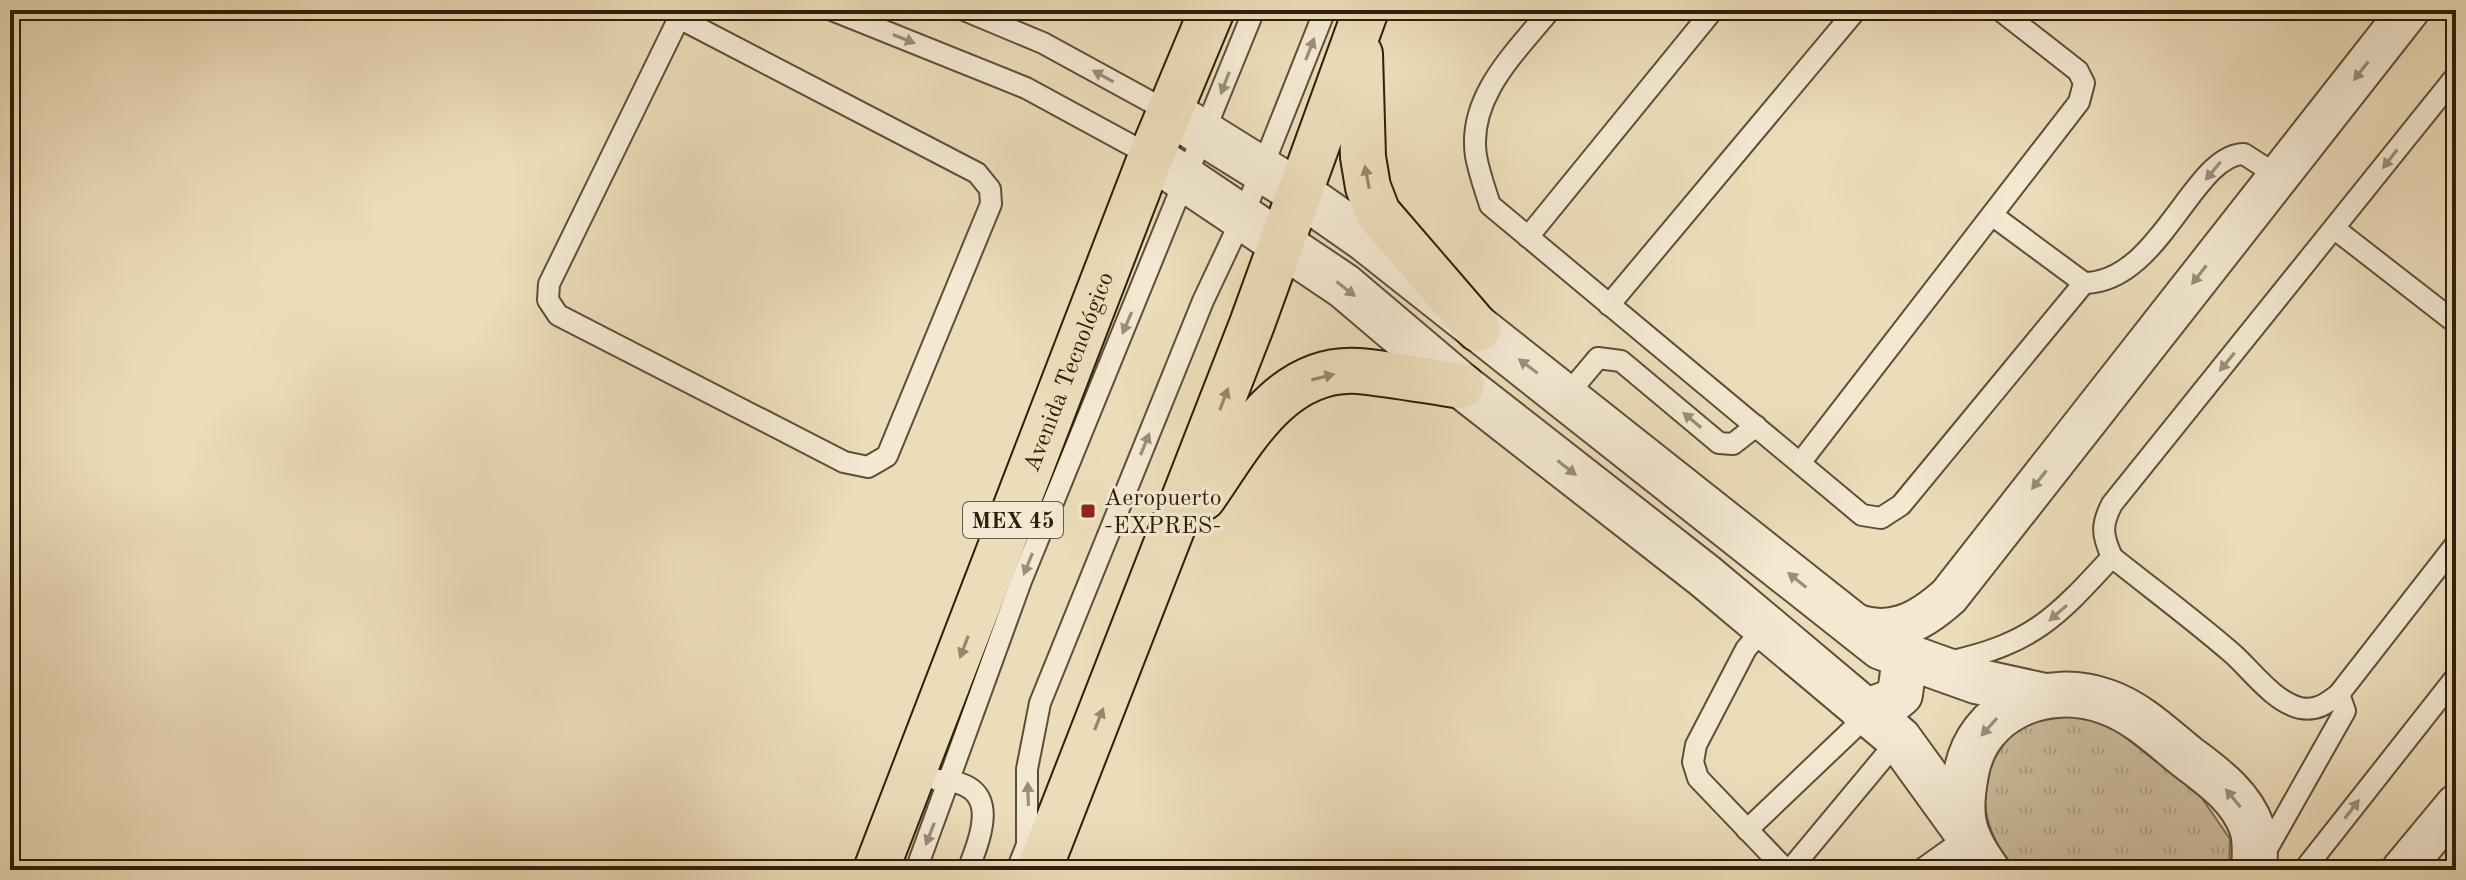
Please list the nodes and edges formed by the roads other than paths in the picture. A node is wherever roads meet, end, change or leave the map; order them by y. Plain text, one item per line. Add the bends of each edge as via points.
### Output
1 (832, 10) edge
2 (1212, 10) edge
3 (1254, 10) edge
4 (1713, 10) edge
5 (1856, 10) edge
6 (2000, 10) edge
7 (2409, 10) edge
8 (971, 11) edge
9 (1545, 12) edge
10 (681, 14) edge
11 (1350, 16) edge
12 (2456, 76) edge
13 (1188, 124) junction
14 (1151, 156) junction
15 (1262, 170) junction
16 (2278, 176) junction
17 (1187, 180) junction
18 (1301, 194) junction
19 (1992, 215) junction
20 (1243, 216) junction
21 (2335, 229) junction
22 (1528, 237) junction
23 (1283, 244) junction
24 (2084, 283) junction
25 (1609, 305) junction
26 (2456, 323) edge
27 (1478, 329) junction
28 (1462, 386) junction
29 (1567, 395) junction
30 (1756, 426) junction
31 (1800, 463) junction
32 (2456, 544) edge
33 (1163, 556) junction
34 (2112, 557) junction
35 (1849, 622) junction
36 (1765, 627) junction
37 (1905, 657) junction
38 (2456, 677) edge
39 (2339, 694) junction
40 (2040, 695) junction
41 (1864, 712) junction
42 (1899, 739) junction
43 (932, 780) junction
44 (2456, 805) edge
45 (1747, 830) junction
46 (1972, 845) edge
47 (876, 870) edge
48 (916, 870) edge
49 (968, 870) edge
50 (1017, 870) edge
51 (1039, 870) edge
52 (1788, 870) edge
53 (1921, 870) edge
54 (2255, 870) edge
55 (2304, 870) edge
56 (2402, 870) edge

1 -> 14 lane via 1026,88
2 - 13 main road, Avenida Tecnológico / MEX 45
3 -> 13 lane
4 - 22 lane
5 - 25 lane
6 - 19 lane via 2067,61 2084,83 2079,102
7 -> 16 street
13 -> 8 lane via 1043,43
9 - 22 lane via 1491,82 1480,115 1476,154 1490,205
10 - 10 lane via 549,284 548,300 558,315 844,462 868,467 887,456 970,261 991,204 990,189 977,173
15 -> 11 lane
11 - 18 main road
27 -> 11 main road via 1378,213 1363,157
12 -> 21 lane
13 - 14 main road, Avenida Tecnológico / MEX 45
13 - 15 street
13 - 17 lane
14 - 17 street
14 -> 43 main road, Avenida Tecnológico / MEX 45
15 - 18 street
15 - 20 lane
16 -> 24 lane via 2244,154 2223,159 2139,260 2101,283
16 -> 35 street via 1949,596 1927,616 1902,627 1869,631
17 - 20 street
17 -> 43 lane via 1021,581
18 - 23 main road
18 - 27 street
19 - 24 lane
19 - 31 lane
20 - 23 street
50 -> 20 lane via 1027,845 1027,769 1040,703 1203,301
21 - 26 lane
21 -> 34 lane via 2112,504 2102,522
22 - 25 lane
23 -> 28 street via 1344,286
33 -> 23 main road
24 - 31 lane via 1901,505 1881,518 1862,515
25 - 30 lane
29 -> 27 street
33 -> 28 main road via 1262,413 1289,390 1317,377 1354,371
28 -> 36 street
30 -> 29 lane via 1733,444 1719,443 1621,361 1608,356 1598,358
35 -> 29 street
30 - 31 lane
32 - 39 lane
51 -> 33 main road
34 -> 37 lane via 2062,612 2020,640 1948,662
34 - 39 lane via 2296,707 2323,706
35 - 37 street via 1881,647
36 - 41 street
36 - 45 lane via 1746,649 1696,745 1693,762 1698,778
37 - 40 street
37 - 41 street via 1900,694
55 -> 38 lane
39 - 54 lane via 2345,711
40 -> 46 street via 2005,710 1983,730 1968,760 1962,795
54 -> 40 street via 2252,828 2220,783 2135,716 2106,701
41 - 42 street
41 - 45 lane via 1852,730
42 - 46 street
42 - 52 lane
43 - 47 main road, Avenida Tecnológico / MEX 45
43 -> 48 lane
43 - 49 lane via 968,786 980,798 985,819
44 - 56 street
45 - 52 lane
46 - 53 lane

